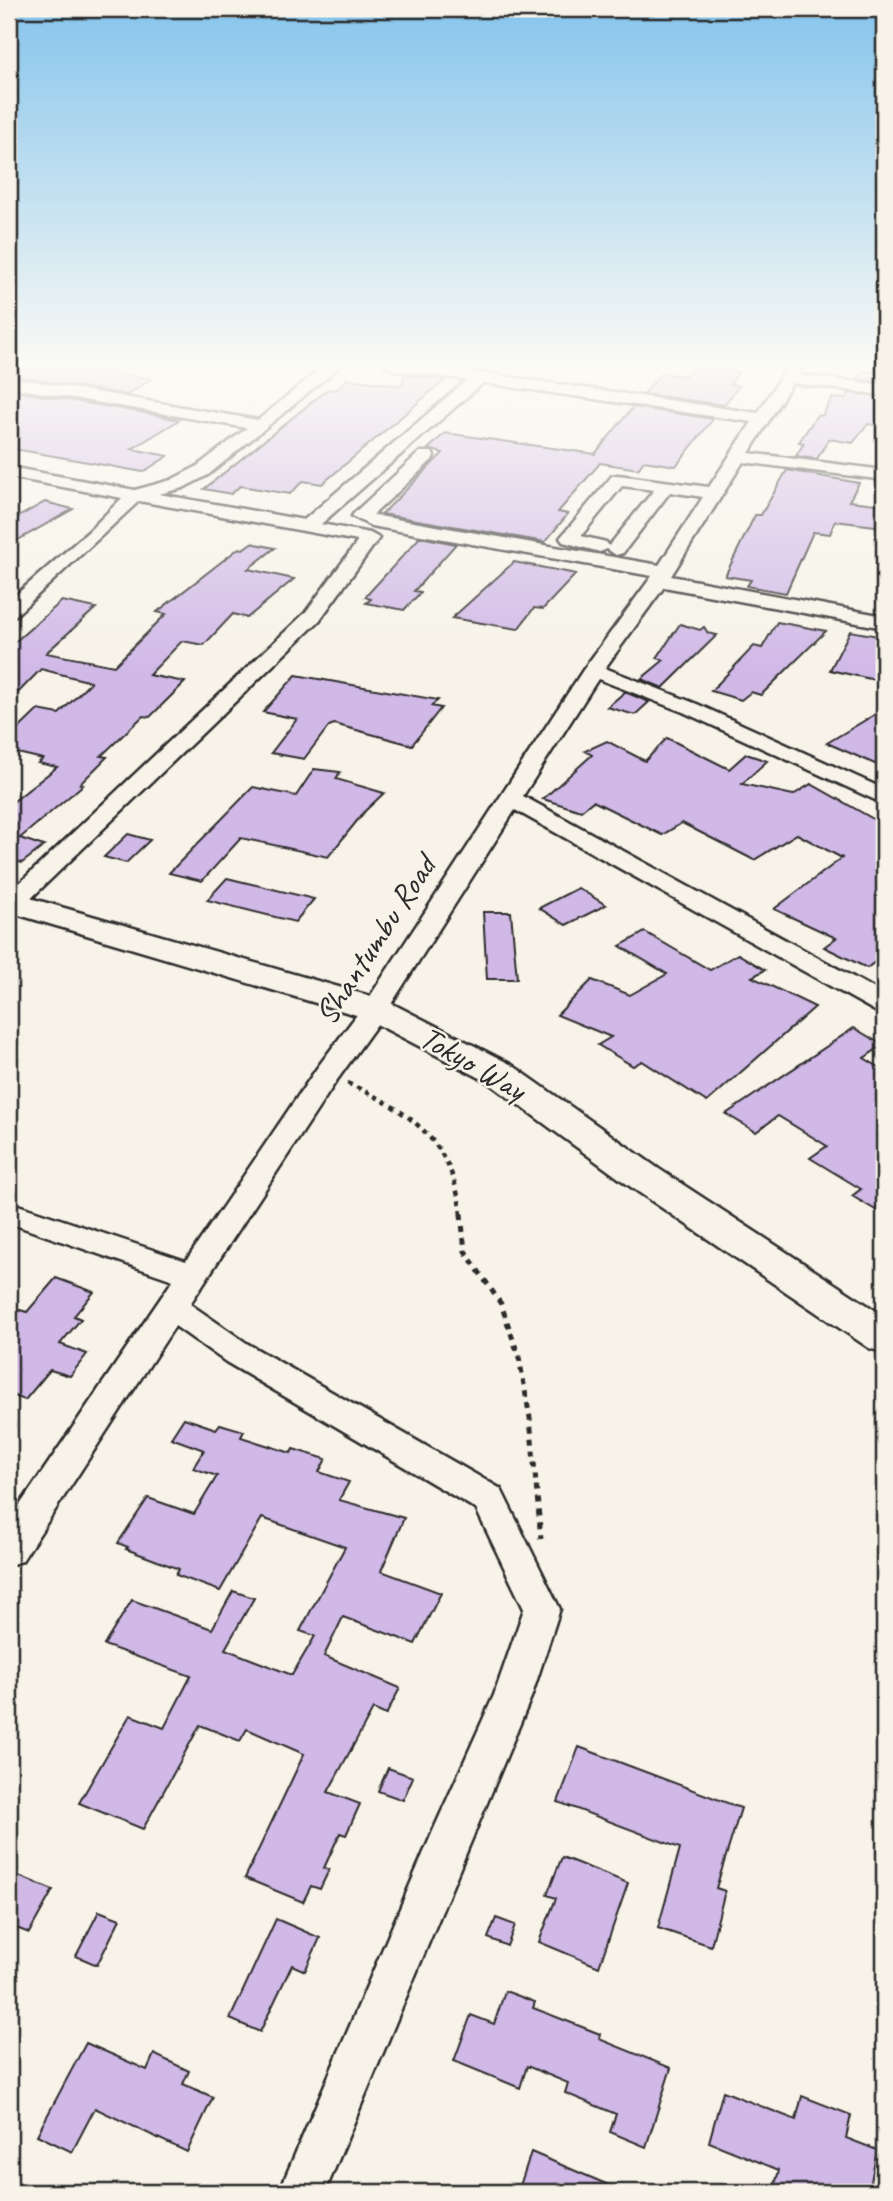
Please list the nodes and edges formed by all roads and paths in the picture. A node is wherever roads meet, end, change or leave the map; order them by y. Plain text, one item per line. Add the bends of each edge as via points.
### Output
1 (206, 468) edge
2 (375, 468) edge
3 (413, 468) edge
4 (729, 468) edge
5 (827, 468) edge
6 (9, 472) edge
7 (884, 475) edge
8 (665, 487) junction
9 (713, 494) junction
10 (136, 495) junction
11 (307, 527) junction
12 (616, 549) junction
13 (665, 571) junction
14 (9, 611) edge
15 (884, 622) edge
16 (593, 670) junction
17 (509, 797) junction
18 (884, 797) edge
19 (10, 902) edge
20 (884, 1005) edge
21 (375, 1009) junction
22 (327, 1074) junction
23 (9, 1212) edge
24 (194, 1276) junction
25 (172, 1308) junction
26 (884, 1338) edge
27 (541, 1542) dead end
28 (9, 1550) edge
29 (302, 2192) edge

1 - 10 street via 177,484
2 - 11 street
3 - 13 street via 361,516
4 - 9 street, Shantumbu Road
5 - 7 street
6 - 10 street
8 - 9 street
8 - 12 street
8 - 12 street via 618,480 569,538
9 - 13 street, Shantumbu Road
10 - 11 street
10 - 14 street
11 - 19 street via 370,538 312,617
12 - 13 street
13 - 15 street
13 - 16 street, Shantumbu Road
16 - 17 street, Shantumbu Road
16 - 18 street via 690,708
17 - 20 street
17 - 21 street, Shantumbu Road
19 - 21 main road, Tokyo Way
21 - 22 street, Shantumbu Road
21 - 26 main road, Tokyo Way via 499,1073 645,1178
22 - 24 street, Shantumbu Road
22 - 27 path via 391,1102 444,1152 459,1204 466,1253 501,1305 517,1351 526,1394
23 - 24 street
24 - 25 street, Shantumbu Road
25 - 28 street, Shantumbu Road
25 - 29 street via 237,1353 489,1499 542,1609 513,1696

